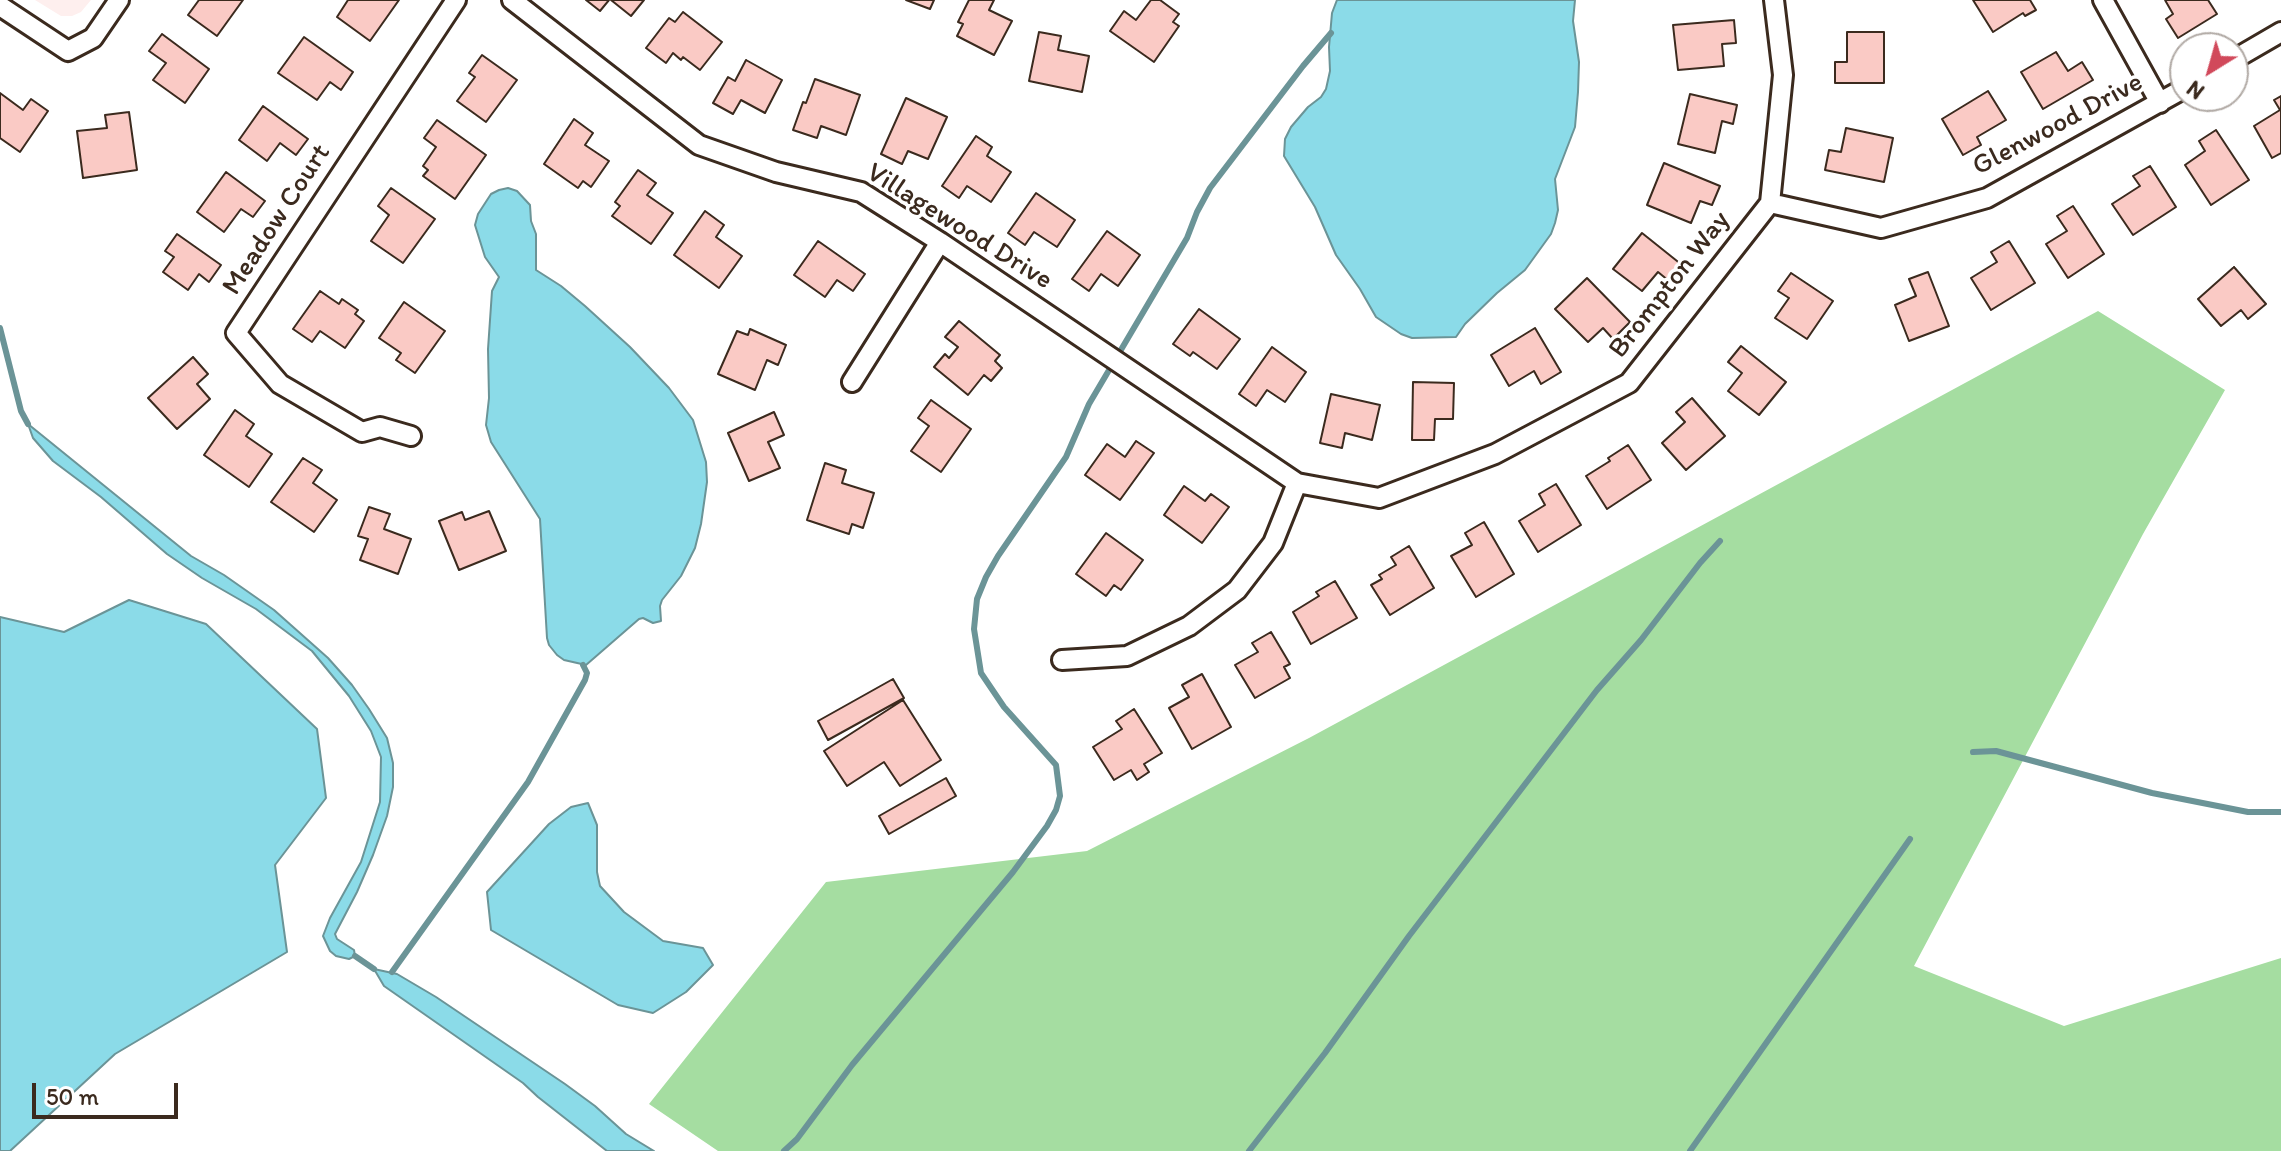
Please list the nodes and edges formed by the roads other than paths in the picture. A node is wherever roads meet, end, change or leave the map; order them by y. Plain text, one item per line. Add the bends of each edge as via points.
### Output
1 (119, 0) edge
2 (456, 0) edge
3 (512, 0) edge
4 (1774, 0) edge
5 (2103, 0) edge
6 (0, 6) edge
7 (2281, 32) edge
8 (2249, 51) edge
9 (2169, 98) edge
10 (2160, 103) junction
11 (1770, 203) junction
12 (940, 242) junction
13 (852, 382) dead end
14 (411, 436) dead end
15 (1297, 483) junction
16 (1379, 498) joint
17 (1062, 660) dead end

1 - 6 street via 93,38 68,51
2 - 14 street, Meadow Court via 236,333 280,384 362,432 380,427
3 - 12 street, Villagewood Drive via 699,145 776,172 861,192
4 - 11 street, Brompton Way via 1783,75
5 - 10 street
7 - 8 street
9 - 10 street, Glenwood Drive
10 - 11 street, Glenwood Drive via 1987,198 1881,228
11 - 16 street, Brompton Way via 1629,383 1495,454
12 - 13 street
12 - 15 street, Villagewood Drive
15 - 16 street, Villagewood Drive
15 - 17 street via 1273,543 1237,590 1189,626 1127,656

